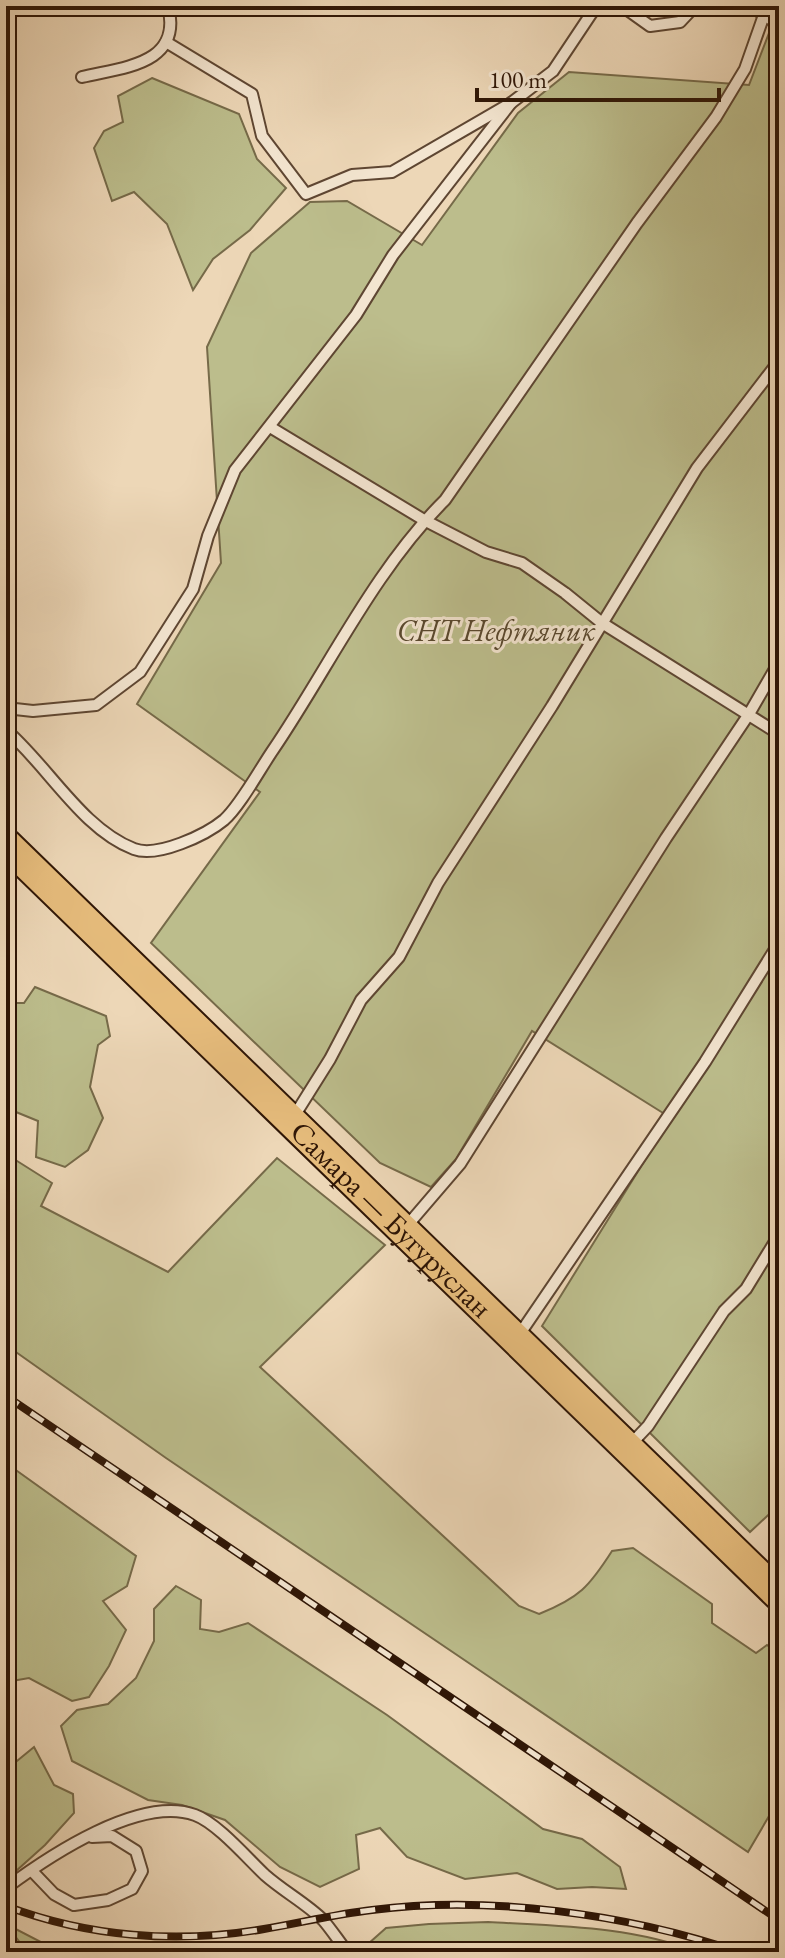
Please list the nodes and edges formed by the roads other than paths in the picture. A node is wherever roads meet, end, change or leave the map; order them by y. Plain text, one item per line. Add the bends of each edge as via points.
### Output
1 (168, 6) edge
2 (620, 6) edge
3 (695, 6) edge
4 (751, 6) edge
5 (768, 10) edge
6 (779, 25) edge
7 (166, 42) junction
8 (82, 77) dead end
9 (511, 103) junction
10 (779, 361) edge
11 (270, 427) junction
12 (424, 520) junction
13 (602, 623) junction
14 (779, 662) edge
15 (6, 708) edge
16 (749, 714) junction
17 (6, 730) edge
18 (779, 734) edge
19 (6, 844) edge
20 (779, 943) edge
21 (292, 1120) junction
22 (405, 1229) junction
23 (779, 1235) edge
24 (517, 1338) junction
25 (628, 1447) junction
26 (779, 1595) edge
27 (86, 1837) junction
28 (32, 1871) junction
29 (6, 1888) edge
30 (341, 1952) edge

1 - 7 lane via 171,30
2 - 3 lane via 650,26 680,22
2 - 9 lane via 593,11 553,71
4 - 5 lane
5 - 6 lane
5 - 12 lane via 745,69 716,117 445,500
7 - 8 lane via 147,60
7 - 9 lane via 252,94 262,136 306,194 352,175 392,172
9 - 11 lane
10 - 13 lane via 697,468
11 - 12 lane
11 - 15 lane via 235,470 193,589 140,672 96,705
12 - 13 lane via 486,552 522,563
12 - 17 lane via 342,636 298,714 226,819 186,844 139,851 112,839
13 - 16 lane
13 - 21 lane via 438,883 399,957 361,1000
14 - 16 lane
16 - 18 lane
16 - 22 lane via 460,1164
19 - 21 main road, Самара — Бугуруслан
20 - 24 lane via 705,1062
21 - 22 main road, Самара — Бугуруслан
22 - 24 main road, Самара — Бугуруслан
23 - 25 lane via 746,1289 724,1311 648,1426
24 - 25 main road, Самара — Бугуруслан
25 - 26 main road, Самара — Бугуруслан
27 - 28 lane
27 - 28 lane via 112,1836 136,1851 142,1871 132,1889 108,1900 74,1905 54,1894
27 - 30 lane via 131,1817 164,1811 196,1815 322,1919 342,1945
28 - 29 lane

